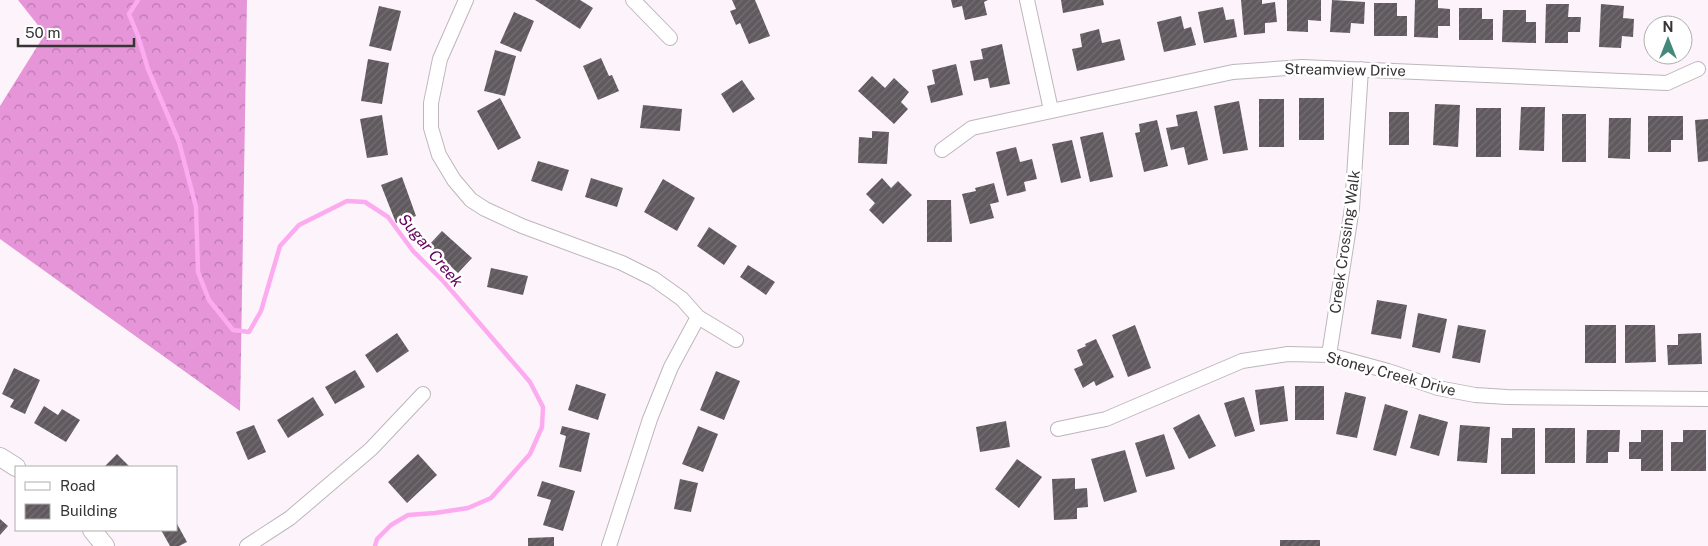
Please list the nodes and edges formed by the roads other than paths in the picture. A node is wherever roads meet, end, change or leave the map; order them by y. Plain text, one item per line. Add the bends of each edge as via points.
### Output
1 (466, 0) edge
2 (633, 0) edge
3 (1026, 0) edge
4 (670, 38) dead end
5 (1361, 69) junction
6 (1698, 69) dead end
7 (1051, 110) junction
8 (942, 150) dead end
9 (698, 317) junction
10 (736, 340) dead end
11 (1329, 355) junction
12 (422, 394) dead end
13 (1708, 399) edge
14 (1058, 429) dead end
15 (0, 457) edge
16 (15, 466) edge
17 (93, 531) edge
18 (105, 546) edge
19 (247, 546) edge
20 (609, 546) edge

1 - 9 street via 440,59 431,103 431,128 438,154 454,180 471,200 485,209 622,263 654,279 682,299
2 - 4 street
3 - 7 street
5 - 6 street, Streamview Drive via 1667,82
5 - 7 street, Streamview Drive via 1302,67 1233,72
5 - 11 street, Creek Crossing Walk via 1352,208
7 - 8 street, Streamview Drive via 972,128
9 - 10 street
9 - 20 street via 671,367 650,419
11 - 13 street, Stoney Creek Drive via 1438,388 1475,395
11 - 14 street, Stoney Creek Drive via 1288,354 1242,361 1106,419
12 - 19 street via 371,449 298,512
15 - 16 street
17 - 18 street

